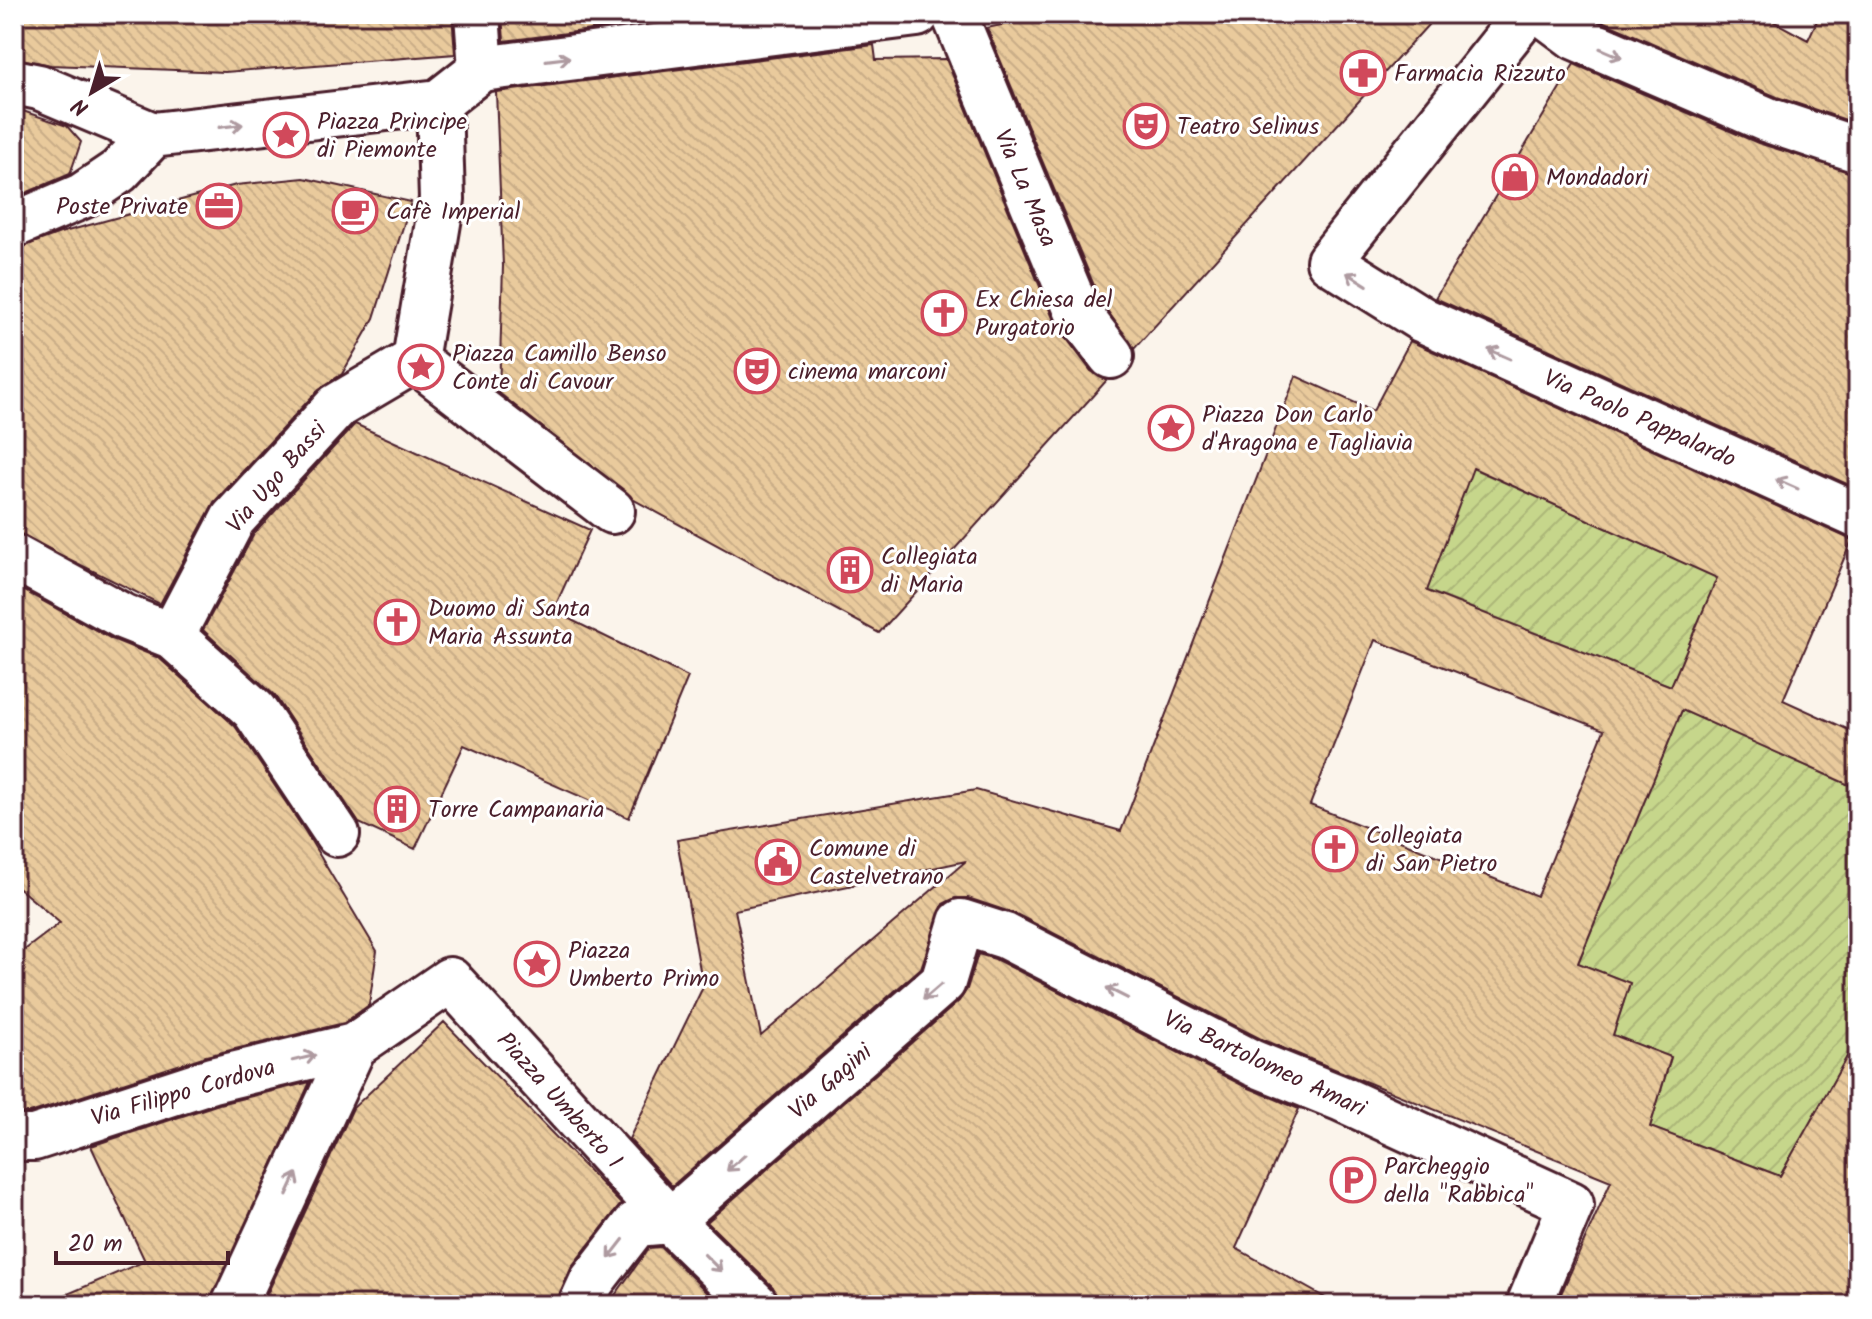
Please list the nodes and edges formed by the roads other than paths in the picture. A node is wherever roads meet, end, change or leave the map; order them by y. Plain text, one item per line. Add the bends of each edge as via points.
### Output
1 (477, 14) edge
2 (910, 14) edge
3 (917, 14) edge
4 (954, 14) edge
5 (1526, 14) edge
6 (1544, 14) edge
7 (481, 69) junction
8 (26, 85) edge
9 (439, 102) junction
10 (153, 135) junction
11 (1858, 150) edge
12 (14, 225) edge
13 (1111, 356) dead end
14 (415, 360) junction
15 (612, 511) dead end
16 (1858, 516) edge
17 (14, 557) edge
18 (172, 636) junction
19 (337, 834) dead end
20 (961, 922) joint
21 (354, 1046) junction
22 (14, 1138) edge
23 (670, 1221) junction
24 (234, 1305) edge
25 (581, 1305) edge
26 (756, 1305) edge
27 (1529, 1305) edge

1 - 7 street
2 - 3 street
7 -> 2 street
4 - 13 street, Via La Masa via 1078,313
16 -> 5 street, Via Paolo Pappalardo via 1423,320 1329,261
6 -> 11 street via 1575,37 1768,120
7 - 9 street
8 - 10 street
10 -> 9 street
9 - 14 street via 442,199
10 - 12 street via 119,171 82,196
14 - 15 street
14 - 18 street, Via Ugo Bassi via 337,406 233,519
17 - 18 street via 124,617
18 - 19 street via 254,710
20 -> 23 street, Via Gagini via 943,982
27 -> 20 street, Via Bartolomeo Amari via 1571,1204 1253,1063 1005,936
22 -> 21 street, Via Filippo Cordova via 34,1138 212,1080
21 - 23 street, Piazza Umberto I via 450,980
24 -> 21 street
23 -> 25 street via 636,1224 592,1281
23 -> 26 street, Piazza Umberto I

